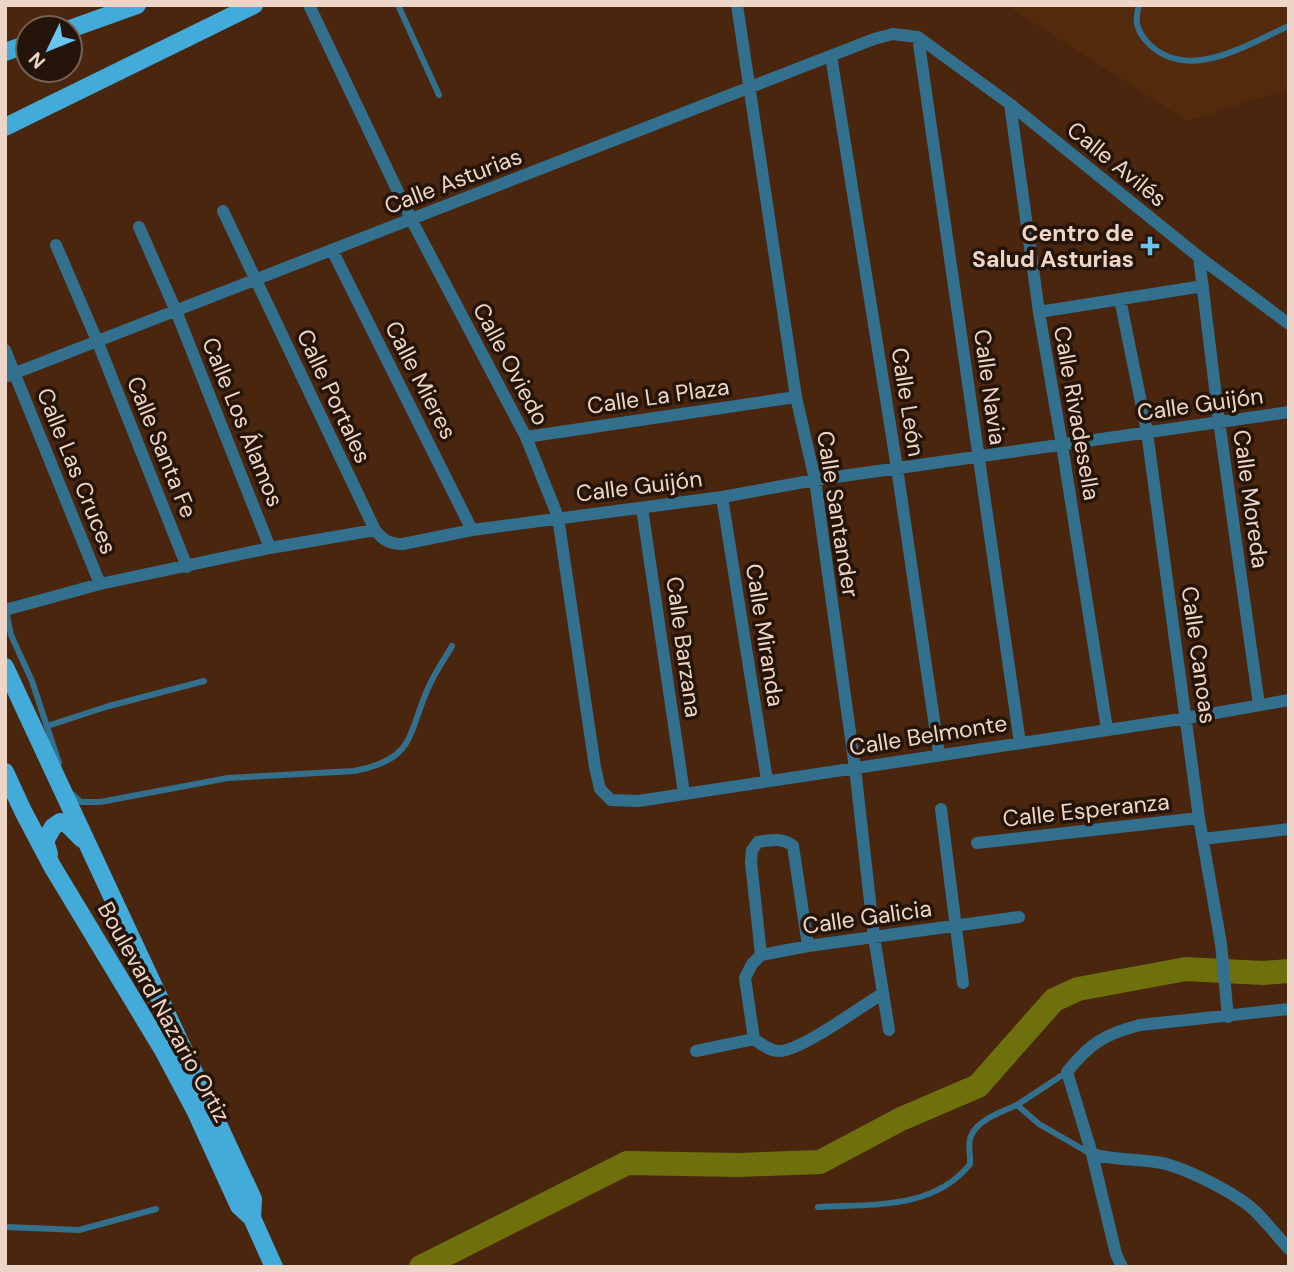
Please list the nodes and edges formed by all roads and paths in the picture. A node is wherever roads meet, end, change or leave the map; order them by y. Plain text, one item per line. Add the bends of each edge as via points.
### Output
1 (137, 5) edge
2 (254, 5) edge
3 (309, 5) edge
4 (398, 5) edge
5 (737, 5) edge
6 (1139, 5) edge
7 (84, 24) edge
8 (1289, 26) edge
9 (918, 37) junction
10 (831, 56) junction
11 (751, 86) junction
12 (439, 94) dead end
13 (1010, 104) junction
14 (5, 127) edge
15 (223, 211) dead end
16 (412, 221) junction
17 (139, 227) dead end
18 (56, 245) dead end
19 (332, 250) junction
20 (1199, 257) junction
21 (255, 279) junction
22 (1203, 286) junction
23 (1120, 299) junction
24 (176, 311) junction
25 (1039, 312) junction
26 (1289, 324) edge
27 (98, 343) junction
28 (5, 350) edge
29 (10, 375) edge
30 (796, 397) junction
31 (1289, 412) edge
32 (1219, 421) junction
33 (1147, 432) junction
34 (526, 437) junction
35 (1062, 445) junction
36 (979, 456) junction
37 (897, 468) junction
38 (815, 480) junction
39 (722, 497) junction
40 (642, 508) junction
41 (558, 517) junction
42 (375, 530) junction
43 (472, 530) junction
44 (270, 548) junction
45 (187, 567) junction
46 (100, 584) junction
47 (5, 611) edge
48 (452, 646) dead end
49 (5, 667) edge
50 (204, 681) dead end
51 (1289, 700) edge
52 (1259, 705) junction
53 (1187, 718) junction
54 (47, 726) junction
55 (1107, 729) junction
56 (1020, 743) junction
57 (939, 754) junction
58 (595, 767) joint
59 (855, 768) junction
60 (5, 772) edge
61 (54, 775) junction
62 (767, 780) junction
63 (15, 791) junction
64 (684, 793) junction
65 (941, 809) dead end
66 (1199, 818) junction
67 (1289, 829) edge
68 (1203, 839) junction
69 (977, 843) dead end
70 (92, 853) junction
71 (52, 866) junction
72 (1018, 917) dead end
73 (955, 926) junction
74 (874, 937) junction
75 (808, 946) junction
76 (761, 956) junction
77 (963, 983) dead end
78 (882, 994) junction
79 (1289, 1009) edge
80 (1228, 1017) junction
81 (889, 1030) dead end
82 (754, 1039) junction
83 (696, 1051) dead end
84 (1067, 1072) junction
85 (1017, 1105) junction
86 (1091, 1154) junction
87 (818, 1207) dead end
88 (156, 1209) dead end
89 (252, 1218) junction
90 (5, 1227) edge
91 (1289, 1249) edge
92 (273, 1265) edge
93 (1122, 1267) edge

1 - 7 main road
2 - 14 main road
3 - 16 street, Calle Oviedo
4 - 12 lane
5 - 11 street, Calle Santander
6 - 8 lane via 1137,26 1144,38 1160,54 1190,62 1201,62
9 - 10 street, Calle Asturias via 886,35
9 - 13 street, Calle Avilés
9 - 36 street, Calle Navia
10 - 11 street, Calle Asturias
10 - 37 street, Calle León
11 - 16 street, Calle Asturias
11 - 30 street, Calle Santander
13 - 20 street, Calle Avilés
13 - 25 street, Calle Rivadesella
15 - 21 street, Calle Portales
16 - 19 street, Calle Asturias
16 - 34 street, Calle Oviedo
17 - 24 street, Calle Los Álamos
18 - 27 street, Calle Santa Fe
19 - 21 street, Calle Asturias
19 - 43 street, Calle Mieres
20 - 22 street, Calle Moreda
20 - 26 street, Calle Avilés
21 - 24 street, Calle Asturias
21 - 42 street, Calle Portales
22 - 23 street
22 - 32 street, Calle Moreda
23 - 25 street
23 - 33 street, Calle Canoas
24 - 27 street, Calle Asturias
24 - 44 street, Calle Los Álamos
25 - 35 street, Calle Rivadesella
27 - 29 street, Calle Asturias
27 - 45 street, Calle Santa Fe
28 - 29 street, Calle Las Cruces
29 - 46 street, Calle Las Cruces
30 - 34 street, Calle La Plaza
30 - 38 street, Calle Santander
31 - 32 street, Calle Guijón
32 - 33 street, Calle Guijón
32 - 52 street, Calle Moreda
33 - 35 street, Calle Guijón
33 - 53 street, Calle Canoas
34 - 41 street, Calle Oviedo
35 - 36 street, Calle Guijón
35 - 55 street, Calle Rivadesella
36 - 37 street, Calle Guijón
36 - 56 street, Calle Navia
37 - 38 street, Calle Guijón
37 - 57 street, Calle León
38 - 39 street, Calle Guijón
38 - 59 street, Calle Santander
39 - 40 street, Calle Guijón
39 - 62 street, Calle Miranda
40 - 41 street, Calle Guijón
40 - 64 street, Calle Barzana
41 - 43 street, Calle Guijón
41 - 58 street, Calle Oviedo
42 - 43 street, Calle Guijón via 393,544
42 - 44 street
44 - 45 street
45 - 46 street
46 - 47 street
47 - 54 lane via 10,635
48 - 54 lane via 430,683 405,748 375,767 228,778 87,803 71,794
49 - 61 main road, Boulevard Nazario Ortiz
50 - 54 lane
51 - 52 street, Calle Belmonte
52 - 53 street, Calle Belmonte
53 - 55 street, Calle Belmonte
53 - 66 street, Calle Canoas
55 - 56 street, Calle Belmonte
56 - 57 street, Calle Belmonte
57 - 59 street, Calle Belmonte
58 - 64 street, Calle Belmonte via 600,789 611,800 638,801
59 - 62 street, Calle Belmonte
59 - 74 street, Calle Santander
60 - 63 main road, Boulevard Nazario Ortiz
61 - 63 main road, Boulevard Nazario Ortiz via 61,808 52,817 36,816
61 - 70 main road, Boulevard Nazario Ortiz
62 - 64 street, Calle Belmonte
63 - 71 main road, Boulevard Nazario Ortiz
65 - 73 street
66 - 68 street, Calle Canoas
66 - 69 street, Calle Esperanza
67 - 68 street
68 - 80 street, Calle Canoas
70 - 71 main road, Boulevard Nazario Ortiz via 78,834 60,822 45,841
70 - 89 main road, Boulevard Nazario Ortiz via 253,1199
71 - 89 main road, Boulevard Nazario Ortiz via 163,1050 239,1206
72 - 73 street, Calle Galicia
73 - 74 street, Calle Galicia
73 - 77 street
74 - 75 street, Calle Galicia
74 - 78 street, Calle Santander
75 - 76 street, Calle Galicia
75 - 76 street via 793,846 780,840 758,842 751,855
76 - 82 street via 745,978
78 - 81 street, Calle Santander
78 - 82 street via 789,1049 767,1048
79 - 80 street
80 - 84 street via 1120,1030 1091,1046
82 - 83 street
84 - 85 lane
84 - 86 street
85 - 86 lane via 1039,1124
85 - 87 lane via 974,1131 970,1164 941,1190 887,1204
86 - 91 street via 1156,1162 1223,1190 1256,1212
86 - 93 street
88 - 90 lane via 79,1230
89 - 92 main road, Boulevard Nazario Ortiz

